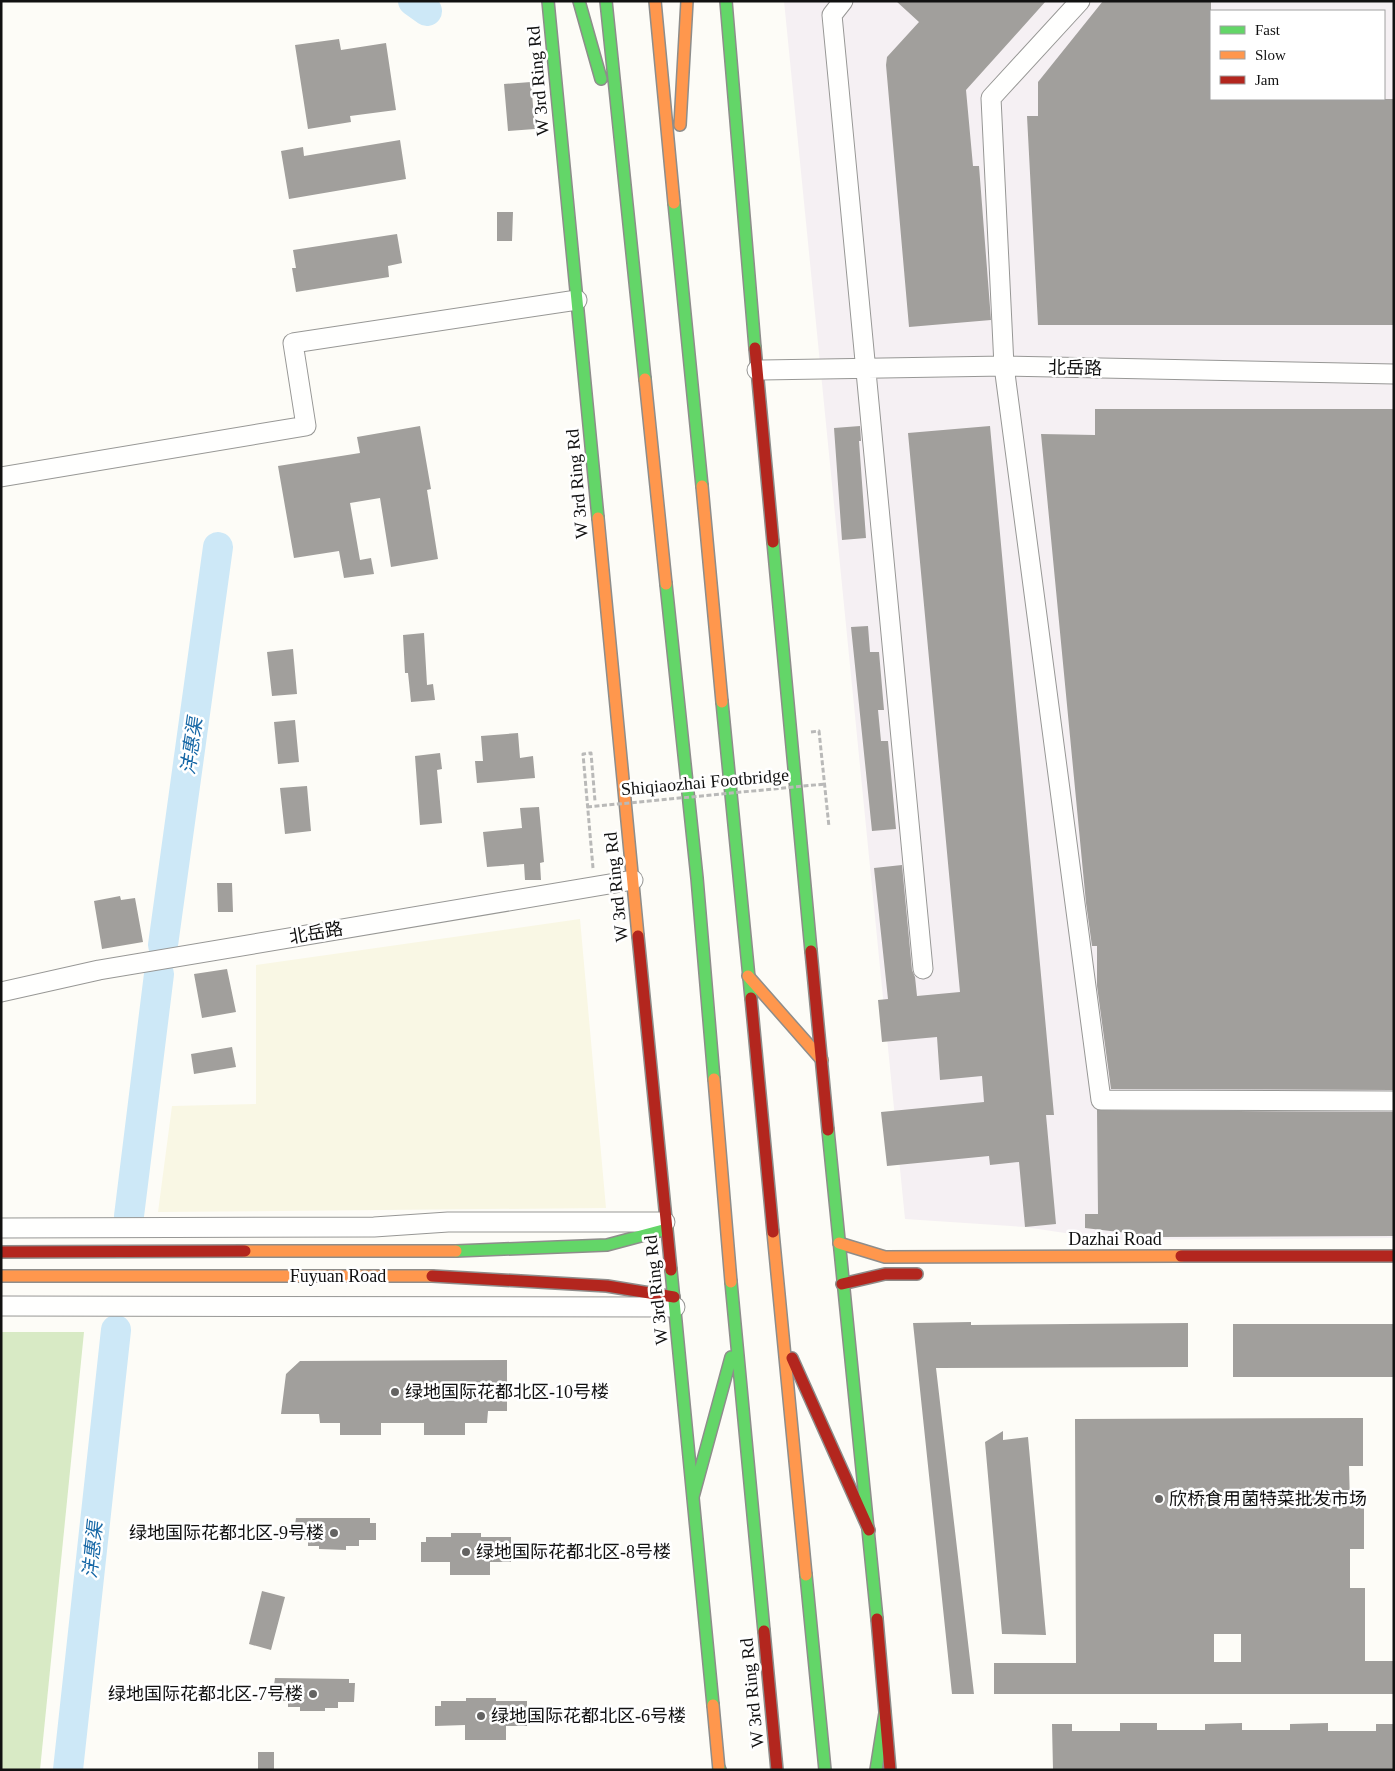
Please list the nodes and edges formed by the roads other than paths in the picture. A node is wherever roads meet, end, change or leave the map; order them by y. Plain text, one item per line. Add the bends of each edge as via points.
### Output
1 (548, 1) edge
2 (579, 1) edge
3 (606, 1) edge
4 (655, 1) edge
5 (687, 1) edge
6 (726, 1) edge
7 (842, 1) edge
8 (1080, 1) edge
9 (622, 151) junction
10 (674, 216) junction
11 (577, 300) junction
12 (1004, 366) junction
13 (865, 368) junction
14 (757, 370) junction
15 (1394, 374) edge
16 (1, 477) edge
17 (633, 880) junction
18 (924, 969) dead end
19 (748, 976) junction
20 (1, 992) edge
21 (822, 1060) junction
22 (1394, 1101) edge
23 (667, 1225) junction
24 (1, 1228) edge
25 (839, 1242) junction
26 (1, 1252) edge
27 (1394, 1256) edge
28 (924, 1274) dead end
29 (1, 1276) edge
30 (842, 1284) junction
31 (675, 1302) junction
32 (1, 1306) edge
33 (782, 1336) junction
34 (736, 1342) junction
35 (694, 1497) junction
36 (869, 1530) junction
37 (885, 1713) junction
38 (720, 1769) edge
39 (777, 1770) edge
40 (825, 1770) edge
41 (876, 1770) edge
42 (890, 1770) edge

1 - 11 main road, W 3rd Ring Rd
2 - 9 main road
3 - 9 main road, W 3rd Ring Rd
4 - 10 main road
5 - 10 main road
6 - 14 main road
7 - 13 street via 832,15
8 - 12 street via 991,98
9 - 34 main road, W 3rd Ring Rd via 697,878
10 - 19 main road
11 - 16 street via 292,343 306,426
11 - 17 main road, W 3rd Ring Rd
12 - 13 street, 北岳路
12 - 15 street, 北岳路
12 - 22 street via 1101,1100
13 - 14 street, 北岳路
13 - 18 street
14 - 21 main road
17 - 20 street, 北岳路 via 108,968
17 - 23 main road, W 3rd Ring Rd
19 - 21 main road
19 - 33 main road
21 - 25 main road
23 - 24 street via 448,1222 374,1227
23 - 26 main road, Fuyuan Road via 606,1245 477,1251
23 - 31 main road, W 3rd Ring Rd
25 - 27 main road, Dazhai Road via 885,1257
25 - 30 main road
28 - 30 main road via 884,1274
29 - 31 main road, Fuyuan Road via 450,1276 607,1286
30 - 36 main road
31 - 32 street, Fuyuan Road
31 - 35 main road, W 3rd Ring Rd
33 - 36 main road
33 - 40 main road
34 - 35 main road
34 - 39 main road, W 3rd Ring Rd
35 - 38 main road, W 3rd Ring Rd
36 - 37 main road
37 - 41 main road
37 - 42 main road

